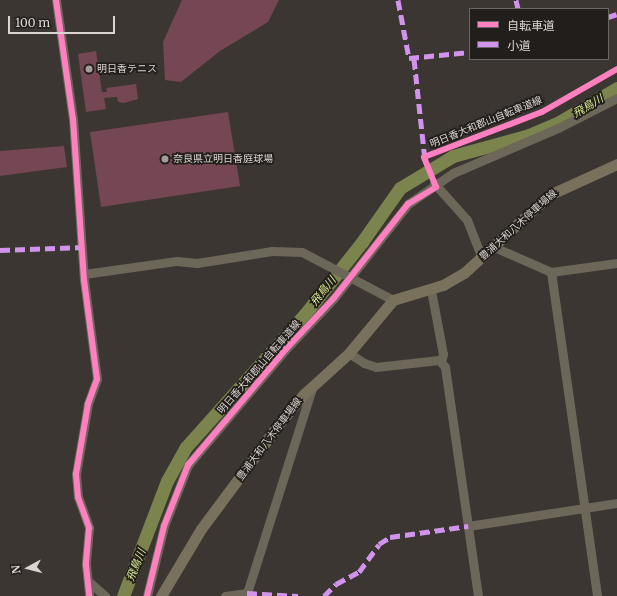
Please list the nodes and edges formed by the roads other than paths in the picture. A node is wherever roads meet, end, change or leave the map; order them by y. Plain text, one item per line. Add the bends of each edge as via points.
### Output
1 (56, 0) edge
2 (617, 98) edge
3 (617, 164) edge
4 (435, 185) junction
5 (494, 247) junction
6 (482, 258) junction
7 (617, 263) edge
8 (551, 272) junction
9 (84, 274) junction
10 (347, 277) junction
11 (431, 290) junction
12 (393, 300) junction
13 (349, 353) junction
14 (441, 362) junction
15 (312, 388) junction
16 (617, 504) edge
17 (584, 508) junction
18 (468, 526) junction
19 (87, 580) junction
20 (88, 596) edge
21 (105, 596) edge
22 (147, 596) edge
23 (161, 596) edge
24 (225, 596) edge
25 (478, 596) edge
26 (597, 596) edge

1 - 9 street via 73,119
2 - 4 street, 明日香大和郡山自転車道線 via 558,128 453,173
3 - 5 main road, 豊浦大和八木停車場線 via 549,195
4 - 6 street via 467,220
4 - 10 street, 明日香大和郡山自転車道線 via 408,204
5 - 6 main road, 豊浦大和八木停車場線
5 - 8 street
6 - 11 main road, 豊浦大和八木停車場線 via 464,272
7 - 8 street
8 - 17 street
9 - 10 street via 272,252 302,252
9 - 19 street via 97,379 88,404 76,474 78,498 89,528
10 - 12 street
10 - 22 street, 明日香大和郡山自転車道線 via 188,465 164,526
11 - 12 main road, 豊浦大和八木停車場線
11 - 14 street via 443,354
12 - 13 main road, 豊浦大和八木停車場線
13 - 14 street via 364,363 376,366
13 - 15 main road, 豊浦大和八木停車場線
14 - 18 street via 445,367
15 - 23 main road, 豊浦大和八木停車場線 via 282,420 200,530
15 - 24 street via 247,593
16 - 17 street
17 - 18 street
17 - 26 street
18 - 25 street
19 - 20 street
19 - 21 street

